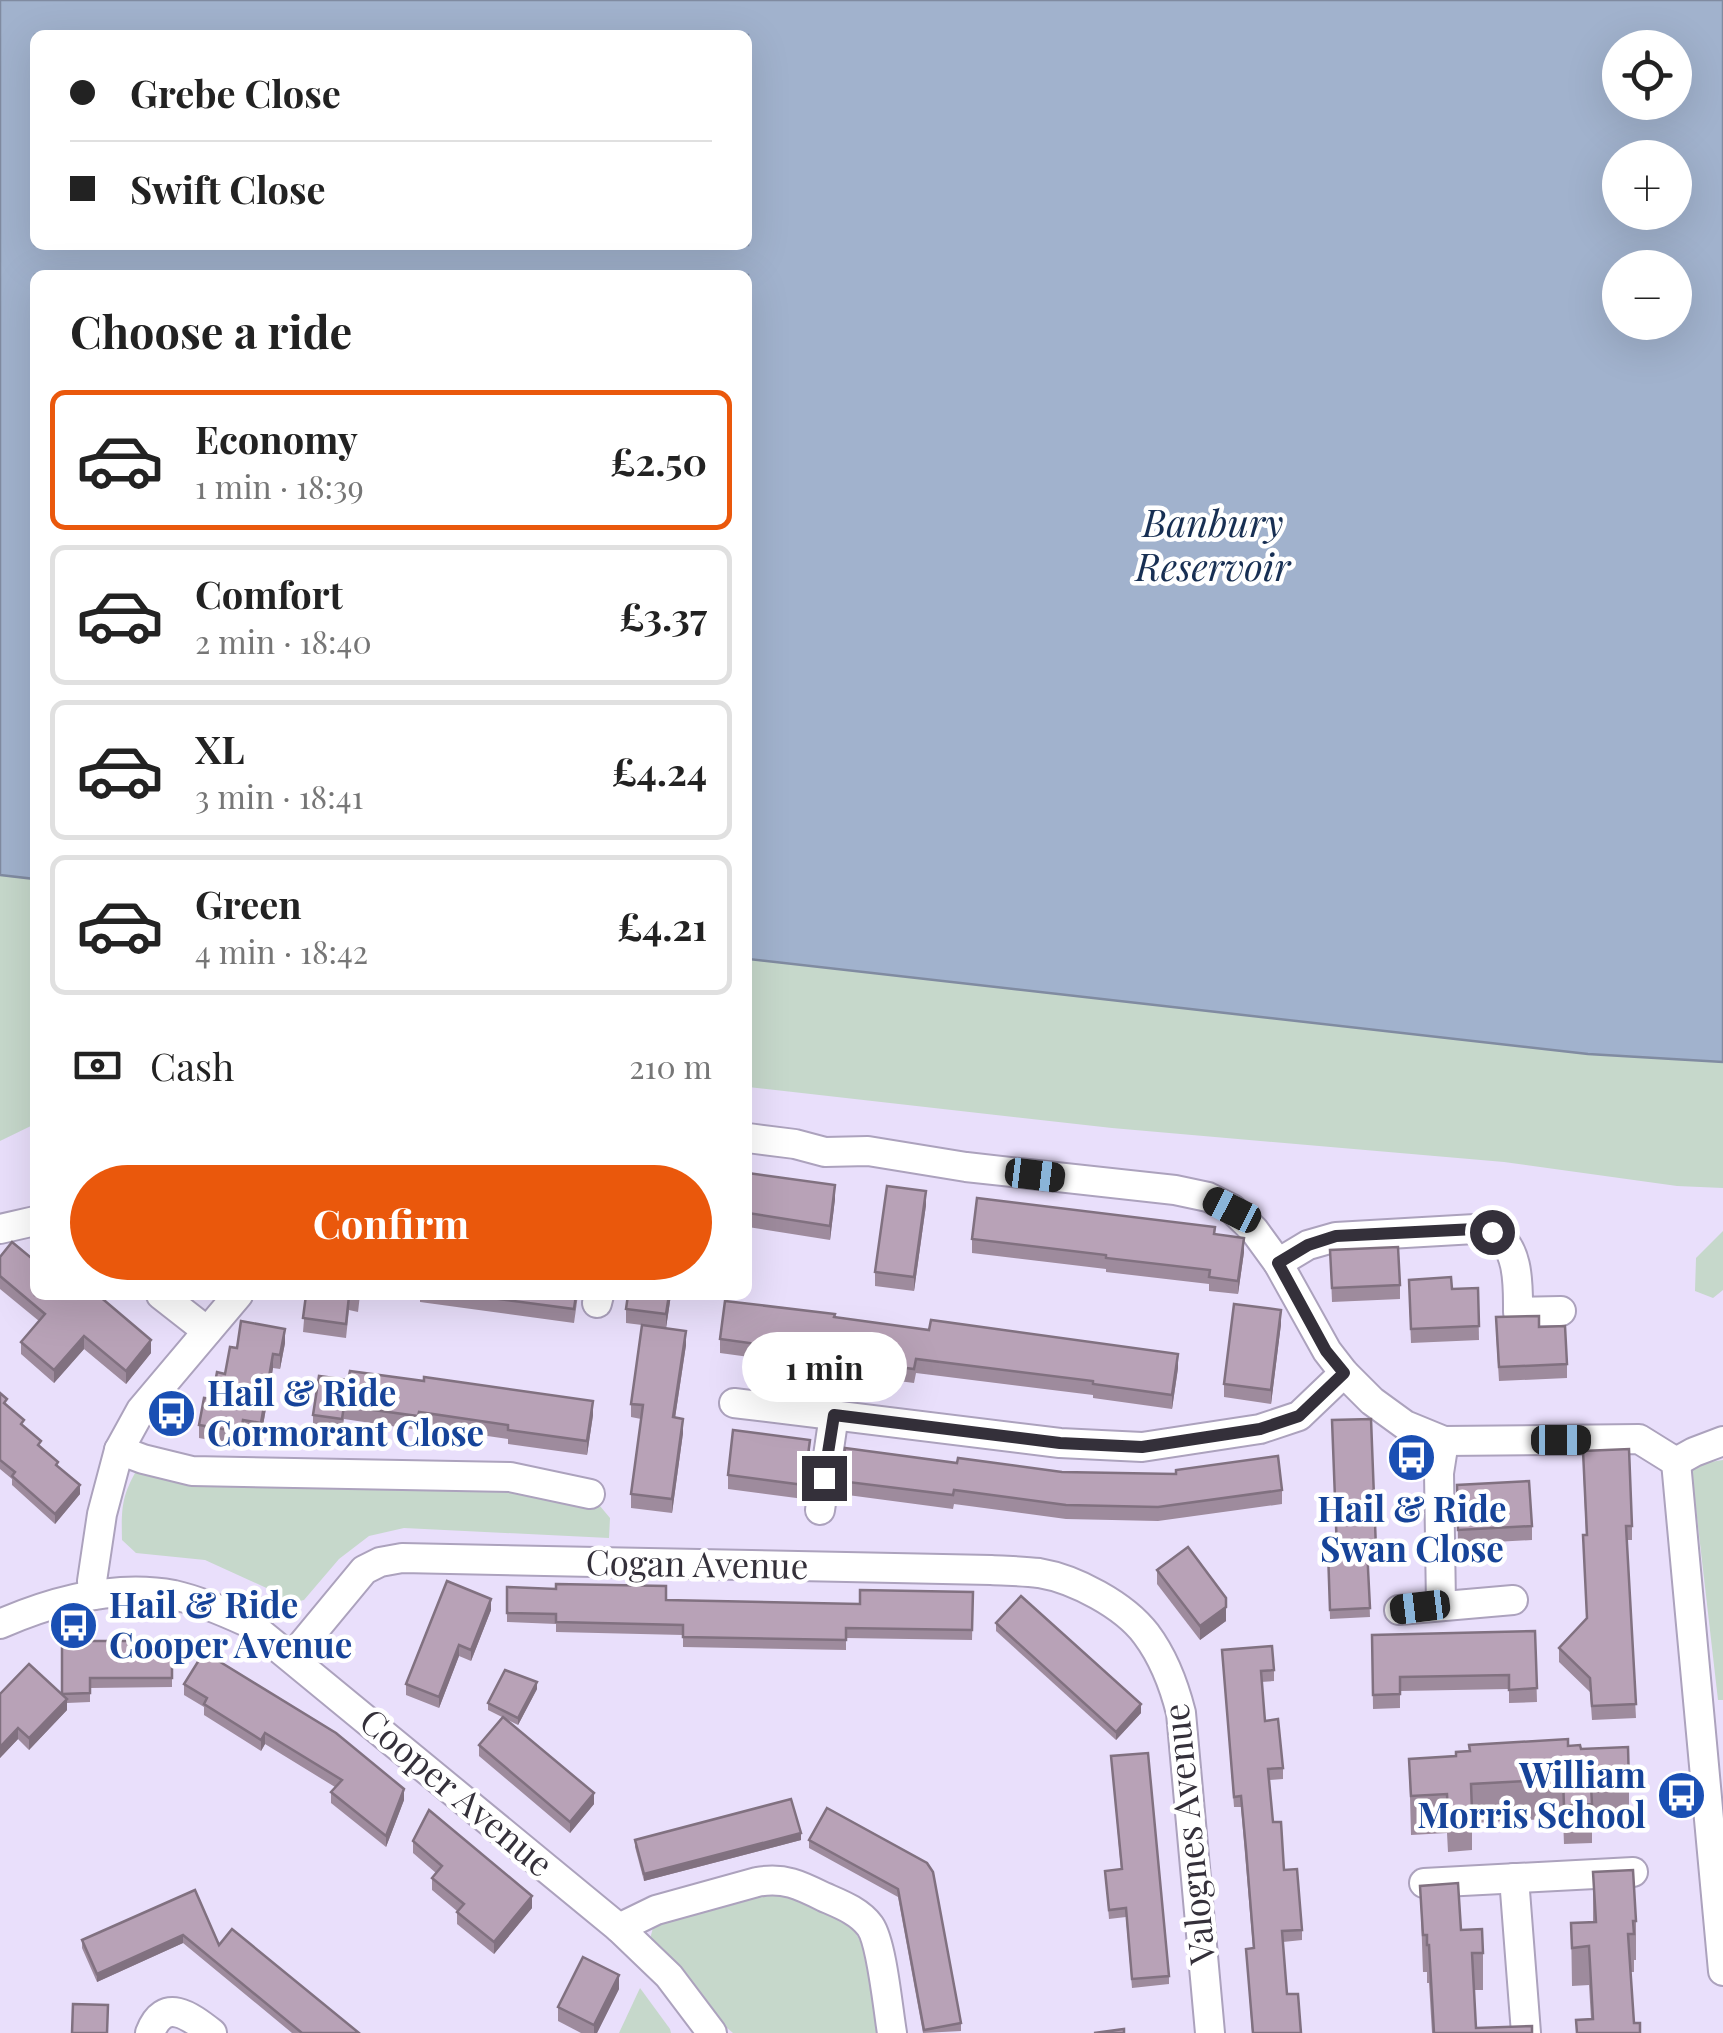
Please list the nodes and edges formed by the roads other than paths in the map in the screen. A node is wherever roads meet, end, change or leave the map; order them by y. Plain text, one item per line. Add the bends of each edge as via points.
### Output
1 (752, 1139) edge
2 (30, 1222) edge
3 (0, 1229) edge
4 (1278, 1263) junction
5 (167, 1300) edge
6 (234, 1300) edge
7 (1562, 1311) dead end
8 (207, 1331) junction
9 (1344, 1373) junction
10 (734, 1403) dead end
11 (834, 1415) junction
12 (1444, 1440) junction
13 (1723, 1441) edge
14 (119, 1450) junction
15 (1676, 1462) junction
16 (590, 1494) dead end
17 (820, 1510) dead end
18 (992, 1570) joint
19 (93, 1595) junction
20 (1513, 1600) dead end
21 (1440, 1605) junction
22 (1399, 1610) dead end
23 (0, 1624) edge
24 (292, 1657) junction
25 (1633, 1872) edge
26 (1514, 1878) junction
27 (1424, 1883) edge
28 (619, 1928) junction
29 (1723, 1971) edge
30 (150, 2033) edge
31 (212, 2033) edge
32 (712, 2033) edge
33 (892, 2033) edge
34 (1210, 2033) edge
35 (1526, 2033) edge

1 - 4 street via 1208,1197 1254,1230
2 - 3 street
4 - 7 street via 1336,1236 1475,1229 1492,1232 1512,1255 1518,1312
4 - 9 street
5 - 8 street
6 - 8 street
8 - 14 street via 141,1410
9 - 11 street via 1299,1416 1260,1429 1142,1447
9 - 12 street via 1406,1425
10 - 11 street
11 - 17 street
12 - 15 street via 1639,1439
12 - 21 street
13 - 15 street
14 - 16 street via 192,1471 510,1478
14 - 19 street via 102,1514
15 - 29 street
18 - 24 street, Cogan Avenue via 402,1558 364,1570
18 - 34 street, Valognes Avenue via 1077,1584 1130,1619 1162,1659 1182,1713
19 - 23 street, Cooper Avenue
19 - 24 street, Cooper Avenue via 140,1591 209,1605 247,1622
20 - 21 street
21 - 22 street
24 - 28 street, Cooper Avenue
25 - 26 street
26 - 27 street
26 - 35 street
28 - 32 street, Cooper Avenue
28 - 33 street via 656,1910 757,1882 792,1881 870,1925
30 - 31 street via 156,2019 179,2012

